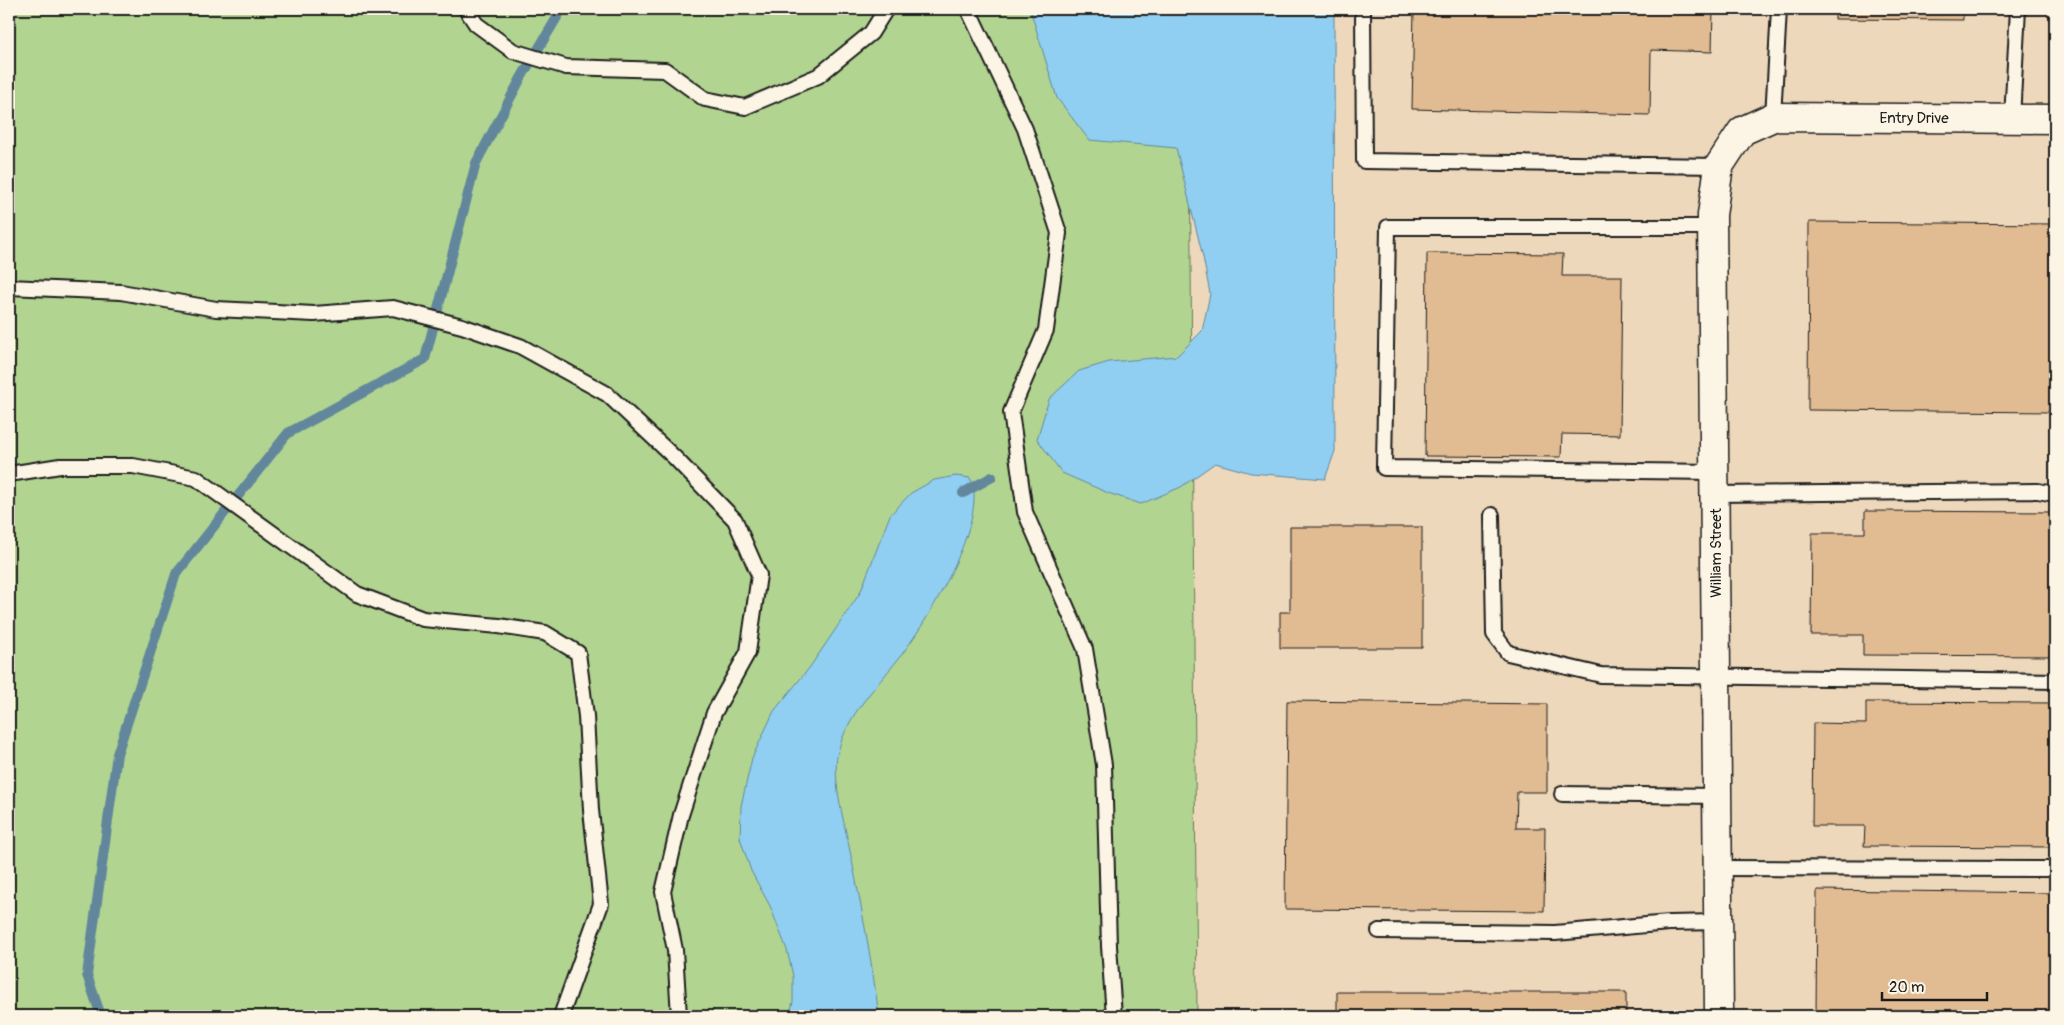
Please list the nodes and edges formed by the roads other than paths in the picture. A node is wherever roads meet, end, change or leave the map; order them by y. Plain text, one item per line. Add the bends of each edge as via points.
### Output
1 (466, 9) edge
2 (886, 9) edge
3 (968, 9) edge
4 (1363, 9) edge
5 (1778, 9) edge
6 (2018, 9) edge
7 (1772, 117) junction
8 (2012, 118) junction
9 (2055, 119) edge
10 (1719, 166) junction
11 (1712, 227) junction
12 (9, 287) edge
13 (9, 474) edge
14 (1715, 483) junction
15 (2055, 494) edge
16 (1492, 514) dead end
17 (1717, 676) junction
18 (2055, 681) edge
19 (1562, 794) dead end
20 (1717, 796) junction
21 (1718, 868) junction
22 (2055, 869) edge
23 (1718, 922) junction
24 (1379, 931) dead end
25 (561, 1016) edge
26 (679, 1016) edge
27 (1114, 1016) edge
28 (1719, 1016) edge

1 - 2 lane via 476,24 512,51 566,67 665,70 705,99 745,107 818,76 871,33
3 - 27 lane via 1026,129 1059,233 1046,330 1011,412 1025,512 1085,649 1104,765 1108,946
4 - 10 lane via 1364,160
5 - 7 lane
6 - 8 lane
7 - 8 street, Entry Drive
7 - 10 street, William Street via 1742,131
8 - 9 street, Entry Drive
10 - 11 street, William Street
11 - 14 street, William Street
11 - 14 lane via 1388,227 1384,468
12 - 26 lane via 121,292 216,308 314,314 393,308 458,325 520,346 607,394 735,520 759,575 748,652 714,712 681,815 663,892 675,950
13 - 25 lane via 60,466 133,466 196,478 357,594 423,619 545,633 578,653 601,904
14 - 15 lane via 2038,490
14 - 17 street, William Street
16 - 17 lane via 1494,634 1508,653 1601,675
17 - 18 lane
17 - 20 street, William Street
19 - 20 lane
20 - 21 street, William Street
21 - 22 lane
21 - 23 street, William Street
23 - 24 lane via 1555,933
23 - 28 street, William Street

